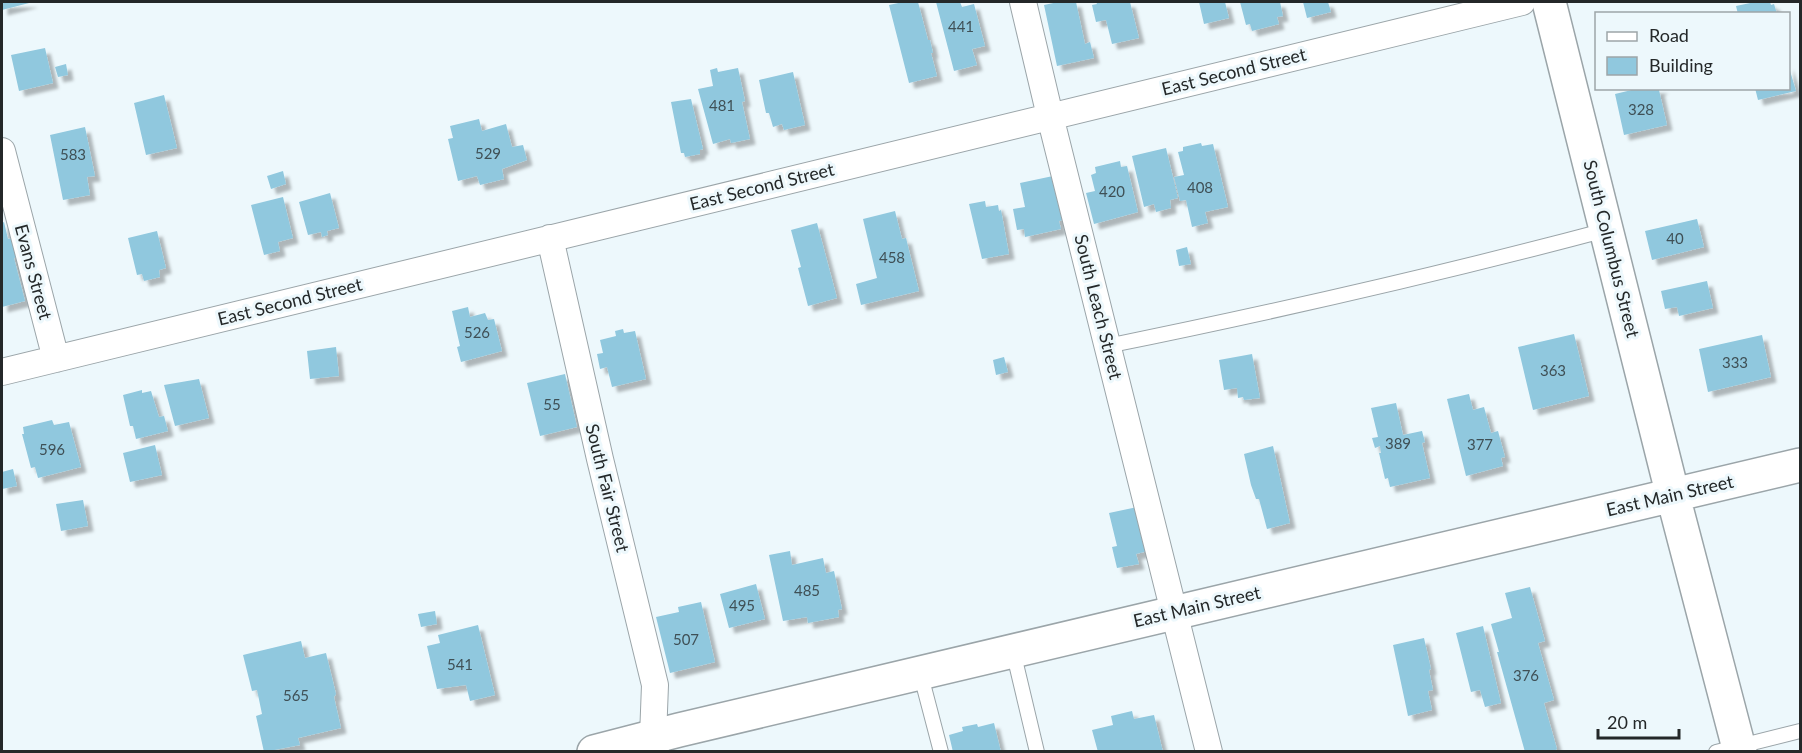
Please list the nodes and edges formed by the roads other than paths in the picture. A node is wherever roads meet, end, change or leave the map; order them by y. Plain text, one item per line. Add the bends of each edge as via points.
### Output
1 (1023, 2) edge
2 (1522, 2) edge
3 (1549, 2) edge
4 (1050, 116) junction
5 (2, 151) edge
6 (1606, 230) junction
7 (550, 238) junction
8 (1107, 346) junction
9 (56, 359) junction
10 (2, 372) edge
11 (1800, 465) edge
12 (1673, 496) junction
13 (1174, 613) junction
14 (1012, 651) junction
15 (920, 672) junction
16 (1800, 731) edge
17 (654, 744) edge
18 (1732, 750) edge
19 (594, 752) edge
20 (941, 752) edge
21 (1037, 752) edge
22 (1209, 752) edge

1 - 4 street, South Leach Street
2 - 4 street, East Second Street
3 - 6 main road, South Columbus Street
4 - 7 street, East Second Street
4 - 8 street, South Leach Street
5 - 9 street, Evans Street
6 - 8 lane via 1510,256
6 - 12 main road, South Columbus Street
7 - 9 street, East Second Street
7 - 17 street, South Fair Street via 656,685
8 - 13 street, South Leach Street
9 - 10 street, East Second Street
11 - 12 main road, East Main Street
12 - 13 main road, East Main Street
12 - 18 main road, South Columbus Street
13 - 14 main road, East Main Street
13 - 22 street, South Leach Street
14 - 15 main road, East Main Street
14 - 21 lane
15 - 17 main road, East Main Street
15 - 20 lane
16 - 18 lane
17 - 19 main road, East Main Street

